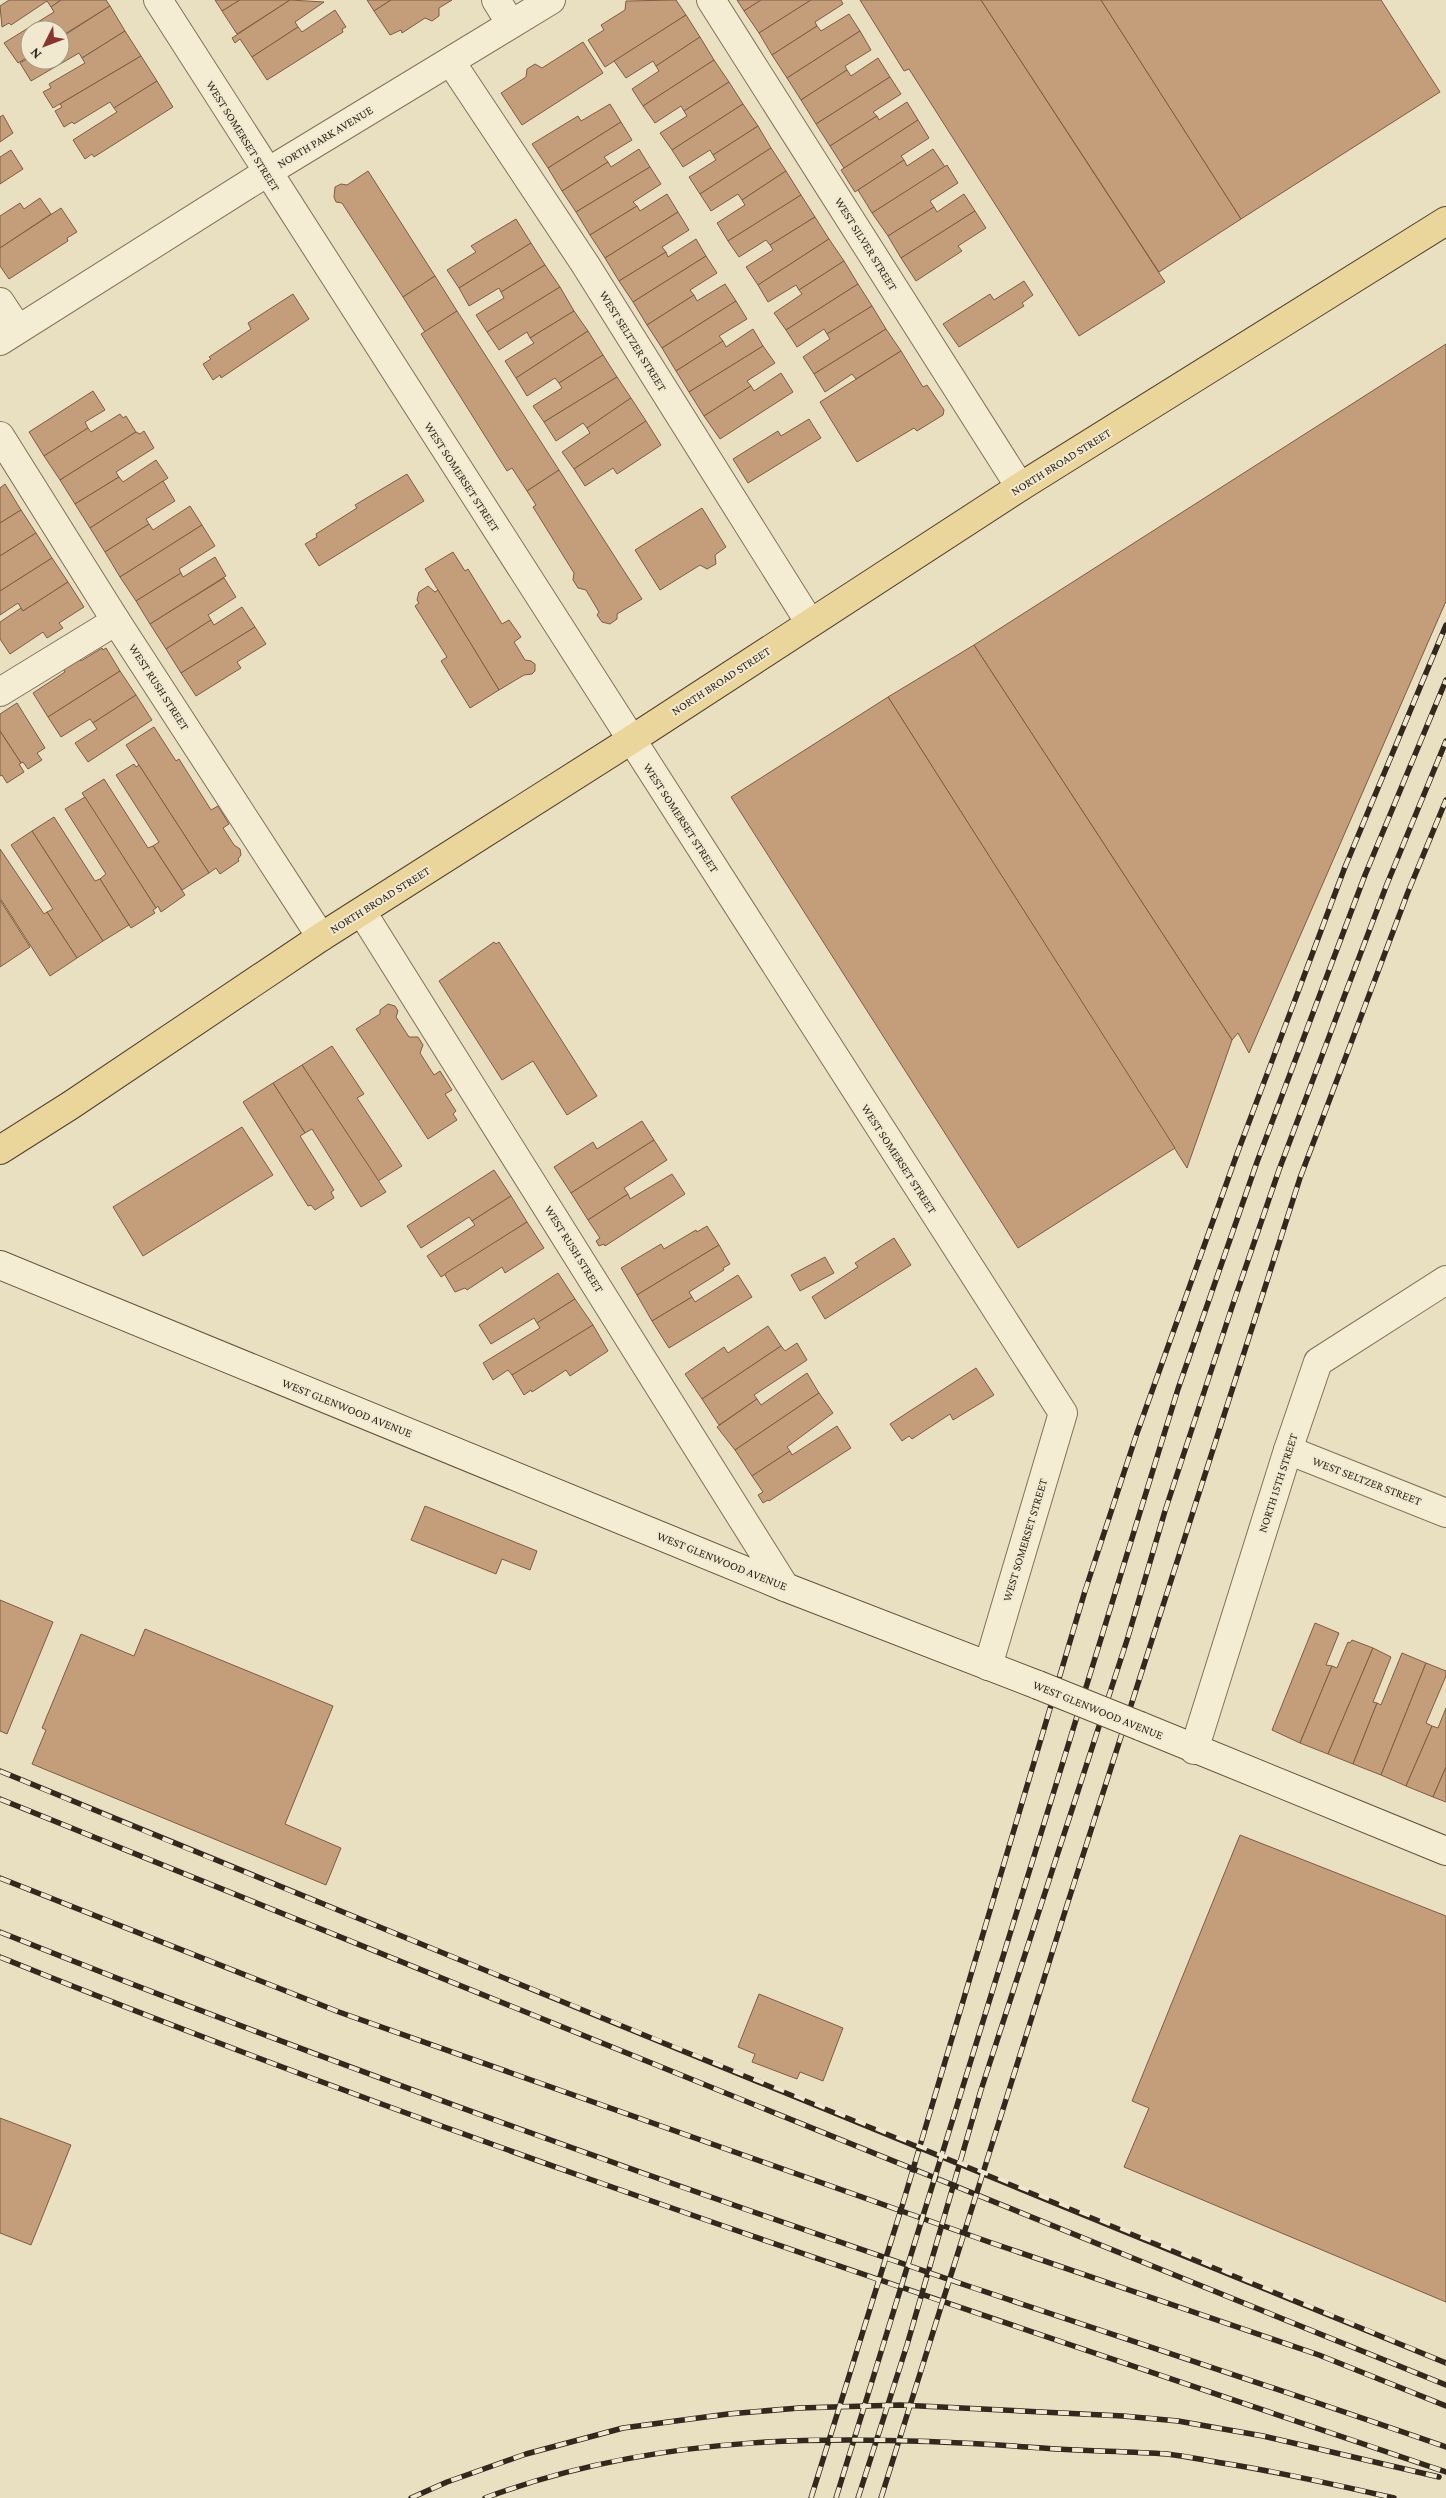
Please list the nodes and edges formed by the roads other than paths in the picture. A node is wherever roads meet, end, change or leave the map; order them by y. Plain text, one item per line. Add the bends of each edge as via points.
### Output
1 (158, 0) edge
2 (496, 0) edge
3 (551, 0) edge
4 (712, 0) edge
5 (511, 24) junction
6 (451, 62) junction
7 (266, 172) junction
8 (1446, 221) edge
9 (0, 302) edge
10 (9, 335) edge
11 (0, 436) edge
12 (1020, 488) junction
13 (116, 621) junction
14 (810, 623) junction
15 (0, 692) edge
16 (630, 740) junction
17 (362, 912) junction
18 (321, 936) junction
19 (0, 1150) edge
20 (0, 1265) edge
21 (1446, 1280) edge
22 (1288, 1450) junction
23 (1446, 1512) edge
24 (785, 1586) junction
25 (988, 1666) junction
26 (1194, 1750) junction
27 (1446, 1851) edge

1 - 7 street, WEST SOMERSET STREET
2 - 5 street
3 - 5 street, NORTH PARK AVENUE
4 - 12 street, WEST SILVER STREET
5 - 6 street, NORTH PARK AVENUE
6 - 7 street, NORTH PARK AVENUE
6 - 14 street, WEST SELTZER STREET via 585,264
7 - 10 street, NORTH PARK AVENUE
7 - 16 street, WEST SOMERSET STREET
8 - 12 main road, NORTH BROAD STREET
9 - 10 street
11 - 13 street, WEST RUSH STREET
12 - 14 main road, NORTH BROAD STREET
13 - 15 street
13 - 18 street, WEST RUSH STREET
14 - 16 main road, NORTH BROAD STREET
16 - 17 main road, NORTH BROAD STREET
16 - 25 street, WEST SOMERSET STREET via 1063,1413
17 - 18 main road, NORTH BROAD STREET
17 - 24 street, WEST RUSH STREET
18 - 19 main road, NORTH BROAD STREET
20 - 24 street, WEST GLENWOOD AVENUE
21 - 22 street, NORTH 15TH STREET via 1318,1362
22 - 23 street, WEST SELTZER STREET
22 - 26 street, NORTH 15TH STREET
24 - 25 street, WEST GLENWOOD AVENUE
25 - 26 street, WEST GLENWOOD AVENUE, bridge
26 - 27 street, WEST GLENWOOD AVENUE

